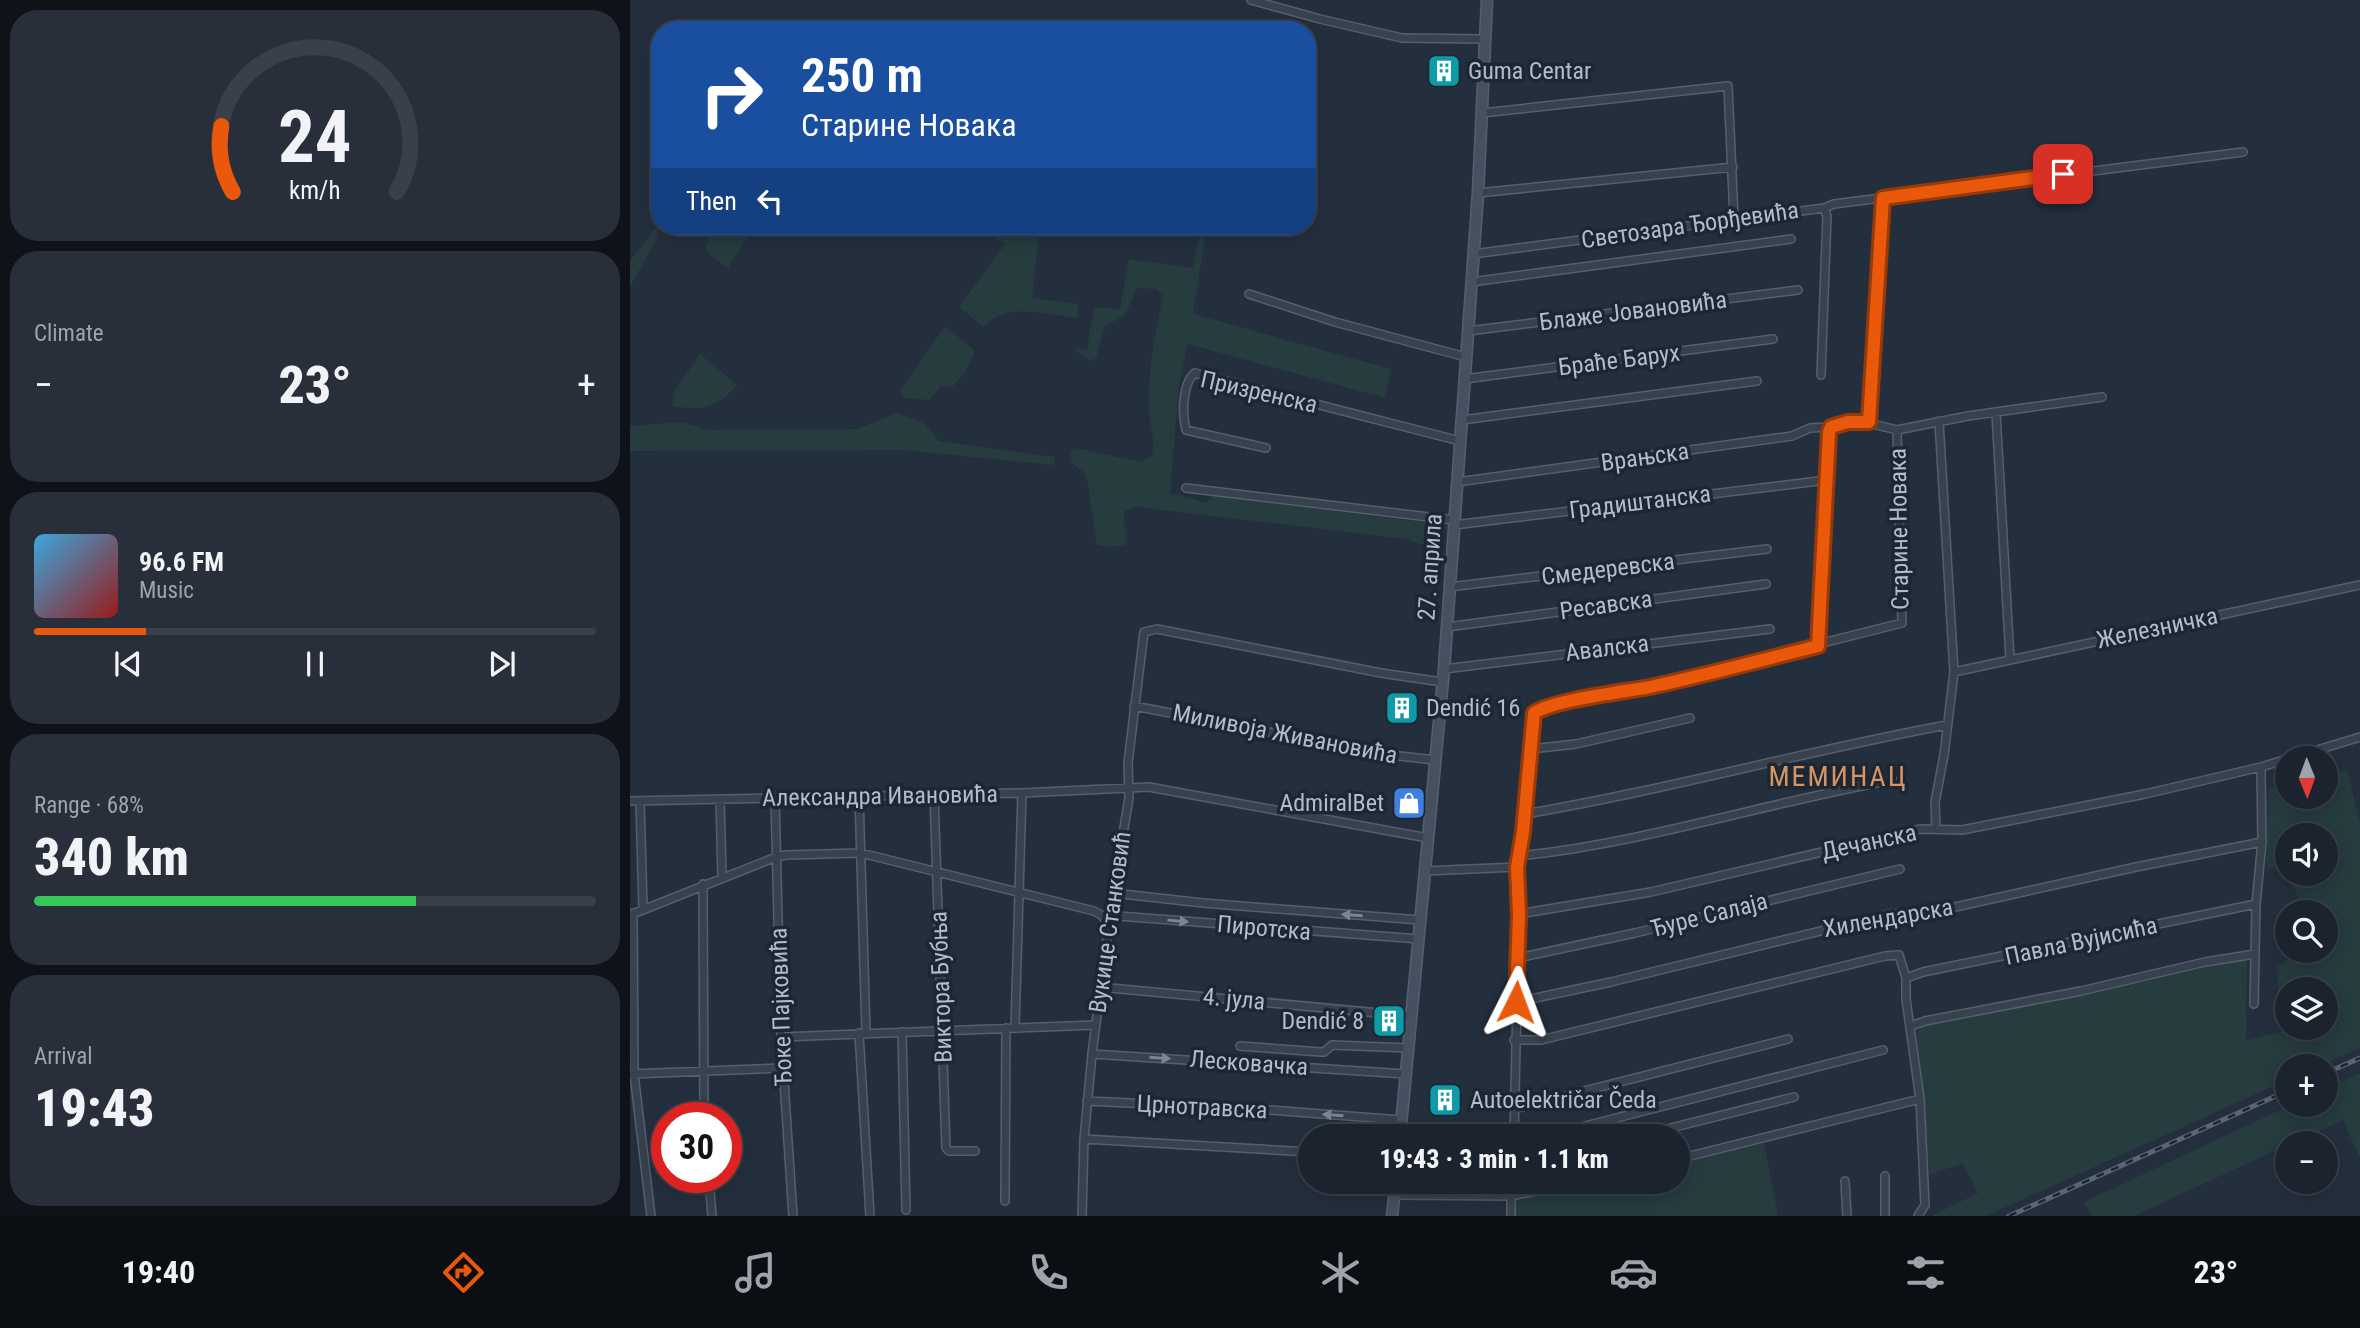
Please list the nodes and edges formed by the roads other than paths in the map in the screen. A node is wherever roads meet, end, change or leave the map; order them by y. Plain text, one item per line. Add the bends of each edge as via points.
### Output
1 (1251, 0) edge
2 (1488, 0) edge
3 (1485, 39) junction
4 (1482, 113) junction
5 (2243, 152) dead end
6 (1733, 167) junction
7 (1478, 193) junction
8 (1883, 198) junction
9 (1824, 208) junction
10 (1734, 218) junction
11 (1791, 239) dead end
12 (1474, 254) junction
13 (1472, 282) junction
14 (1798, 290) dead end
15 (1249, 294) dead end
16 (1468, 331) junction
17 (1773, 339) dead end
18 (1466, 357) junction
19 (1821, 375) dead end
20 (1465, 379) junction
21 (1758, 381) dead end
22 (2102, 397) dead end
23 (1996, 413) junction
24 (1462, 420) junction
25 (1939, 421) junction
26 (1869, 422) junction
27 (1831, 427) junction
28 (1897, 430) junction
29 (1460, 441) junction
30 (1266, 448) dead end
31 (1827, 480) junction
32 (1457, 482) junction
33 (1186, 488) dead end
34 (1454, 523) junction
35 (1767, 549) dead end
36 (1766, 584) dead end
37 (2360, 585) edge
38 (1449, 587) junction
39 (1447, 627) junction
40 (1770, 629) dead end
41 (1818, 646) junction
42 (2010, 659) junction
43 (1444, 669) junction
44 (1954, 671) junction
45 (1442, 682) junction
46 (1134, 706) junction
47 (1690, 718) dead end
48 (1947, 725) junction
49 (2360, 737) edge
50 (1531, 749) junction
51 (1435, 760) junction
52 (2261, 767) junction
53 (1893, 780) dead end
54 (1129, 788) junction
55 (1022, 793) junction
56 (934, 794) junction
57 (859, 796) junction
58 (775, 798) junction
59 (720, 799) junction
60 (630, 801) edge
61 (640, 801) junction
62 (1525, 814) junction
63 (1936, 829) junction
64 (1428, 838) junction
65 (2262, 842) junction
66 (861, 853) junction
67 (1519, 856) junction
68 (776, 857) junction
69 (1517, 867) junction
70 (1900, 869) dead end
71 (936, 870) junction
72 (1425, 871) junction
73 (722, 877) junction
74 (703, 884) junction
75 (1020, 894) junction
76 (1112, 897) junction
77 (2256, 904) junction
78 (643, 909) junction
79 (1098, 913) junction
80 (632, 914) edge
81 (1519, 914) junction
82 (1110, 915) junction
83 (1420, 920) junction
84 (1108, 927) junction
85 (1419, 940) junction
86 (2255, 954) junction
87 (1518, 958) junction
88 (1906, 978) junction
89 (1100, 987) junction
90 (1516, 1002) junction
91 (2255, 1004) dead end
92 (1411, 1016) junction
93 (1095, 1025) junction
94 (1911, 1026) junction
95 (1011, 1027) junction
96 (942, 1030) junction
97 (902, 1032) junction
98 (862, 1033) junction
99 (780, 1038) junction
100 (1788, 1039) dead end
101 (1514, 1040) junction
102 (1240, 1046) dead end
103 (1408, 1048) junction
104 (1883, 1050) dead end
105 (1092, 1054) junction
106 (782, 1068) junction
107 (704, 1071) junction
108 (632, 1074) edge
109 (1406, 1074) junction
110 (1794, 1097) dead end
111 (1920, 1099) junction
112 (1087, 1101) junction
113 (704, 1102) edge
114 (1514, 1109) junction
115 (1401, 1120) junction
116 (1401, 1124) edge
117 (1514, 1124) edge
118 (1593, 1124) edge
119 (1687, 1124) edge
120 (1084, 1139) junction
121 (975, 1151) dead end
122 (1298, 1151) edge
123 (1690, 1156) edge
124 (1885, 1176) dead end
125 (1845, 1181) dead end
126 (710, 1193) edge
127 (1521, 1194) edge
128 (1394, 1195) joint
129 (1511, 1196) junction
130 (1004, 1200) dead end
131 (906, 1210) dead end
132 (651, 1216) edge
133 (712, 1216) edge
134 (793, 1216) edge
135 (870, 1216) edge
136 (1082, 1216) edge
137 (1392, 1216) edge
138 (1510, 1216) edge
139 (1847, 1216) edge
140 (1885, 1216) edge
141 (1918, 1216) edge

1 - 3 street via 1402,38
2 - 3 main road, 27. априла
3 - 4 main road, 27. априла
4 - 6 street via 1728,86
4 - 7 main road, 27. априла
5 - 8 street
6 - 7 street
6 - 10 street
7 - 12 main road, 27. априла
8 - 9 street
8 - 26 street
9 - 10 street, Светозара Ђорђевића
9 - 19 street, Светозара Ђорђевића
10 - 12 street, Светозара Ђорђевића
11 - 13 street
12 - 13 main road, 27. априла
13 - 16 main road, 27. априла
14 - 16 street, Блаже Јовановића
15 - 18 street
16 - 18 main road, 27. априла
17 - 20 street, Браће Барух
18 - 20 main road, 27. априла
20 - 24 main road, 27. априла
21 - 24 street
22 - 23 street
23 - 25 street
23 - 42 street
24 - 29 main road, 27. априла
25 - 28 street
25 - 44 street
26 - 27 street, Врањска
26 - 28 street
27 - 31 street
27 - 32 street, Врањска
28 - 41 street, Старине Новака via 1902,623
29 - 30 street, Призренска via 1195,373 1190,377 1186,430
29 - 32 main road, 27. априла
31 - 34 street, Градиштанска
31 - 41 street
32 - 34 main road, 27. априла
33 - 34 street, Градиштанска
34 - 38 main road, 27. априла
35 - 38 street, Смедеревска
36 - 39 street, Ресавска
37 - 42 street, Железничка
38 - 39 main road, 27. априла
39 - 43 main road, 27. априла
40 - 43 street, Авалска
41 - 50 street, Старине Новака via 1540,710 1534,713
42 - 44 street, Железничка
43 - 45 main road, 27. априла
44 - 48 street
45 - 46 street, Вукице Станковић via 1157,629 1143,635
45 - 51 main road, 27. априла
46 - 51 street, Миливоја Живановића
46 - 54 street, Вукице Станковић
47 - 50 street via 1576,744
48 - 62 street
48 - 63 street via 1935,802
49 - 52 street, Дечанска
50 - 62 street, Старине Новака
51 - 64 main road, 27. априла
52 - 63 street, Дечанска via 2012,821 1951,831
52 - 65 street
53 - 67 street via 1629,838
54 - 55 street, Александра Ивановића
54 - 64 street, Александра Ивановића via 1157,788
54 - 76 street, Вукице Станковић
55 - 56 street, Александра Ивановића
55 - 75 street
56 - 57 street, Александра Ивановића
56 - 71 street, Виктора Бубња
57 - 58 street, Александра Ивановића
57 - 66 street
58 - 59 street, Александра Ивановића
58 - 68 street, Ђоке Пајковића
59 - 61 street, Александра Ивановића
59 - 73 street
60 - 61 street, Александра Ивановића
61 - 78 street
62 - 67 street, Старине Новака
63 - 81 street, Дечанска via 1651,892
64 - 72 main road, 27. априла
65 - 77 street
65 - 90 street, Хилендарска via 1928,913 1899,913 1839,925
66 - 68 street, Пиротска
66 - 71 street, Пиротска
66 - 98 street
67 - 69 street, Старине Новака
68 - 73 street, Пиротска
68 - 99 street, Ђоке Пајковића
69 - 72 street
69 - 81 street, Старине Новака
70 - 87 street, Ђуре Салаја
71 - 75 street, Пиротска
71 - 96 street, Виктора Бубња
72 - 83 main road, 27. априла
73 - 74 street, Пиротска
74 - 78 street, Пиротска
74 - 107 street
75 - 79 street, Пиротска
75 - 95 street
76 - 79 street
76 - 82 street, Вукице Станковић
83 -> 76 street
77 - 86 street
77 - 88 street, Павла Вујисића
78 - 80 street, Пиротска
79 - 82 street, Пиротска
79 - 84 street
80 - 108 street
81 - 87 street, Старине Новака
82 - 84 street, Вукице Станковић
82 -> 85 street, Пиротска
83 - 85 main road, 27. априла
84 - 89 street, Вукице Станковић
85 - 92 main road, 27. априла
86 - 91 street
86 - 94 street
87 - 90 street, Старине Новака
88 - 94 street
88 - 101 street via 1895,954 1541,1040
89 - 92 street, 4. јула
89 - 93 street, Вукице Станковић
90 - 101 street, Старине Новака
92 - 103 main road, 27. априла
93 - 95 street
93 - 105 street, Вукице Станковић
94 - 111 street
95 - 96 street
95 - 130 street
96 - 97 street
96 - 121 street, Виктора Бубња via 946,1148
97 - 98 street
97 - 131 street
98 - 99 street
98 - 135 street
99 - 106 street, Ђоке Пајковића
100 - 114 street
101 - 114 street, Старине Новака
102 - 103 street via 1321,1052 1347,1044
103 - 109 main road, 27. априла
104 - 118 street
105 -> 109 street, Лесковачка
105 - 112 street, Вукице Станковић
106 - 107 street
106 - 134 street, Ђоке Пајковића
107 - 108 street
107 - 113 street
108 - 132 street
109 - 115 main road, 27. априла
110 - 119 street
111 - 123 street
111 - 141 street via 1925,1205
115 -> 112 street, Црнотравска
112 - 120 street, Вукице Станковић
114 - 117 street, Старине Новака
115 - 116 main road, 27. априла
120 - 122 street
120 - 136 street, Вукице Станковић
124 - 140 street
125 - 139 street
126 - 133 street
127 - 129 street
128 - 129 street
128 - 137 main road
129 - 138 street

